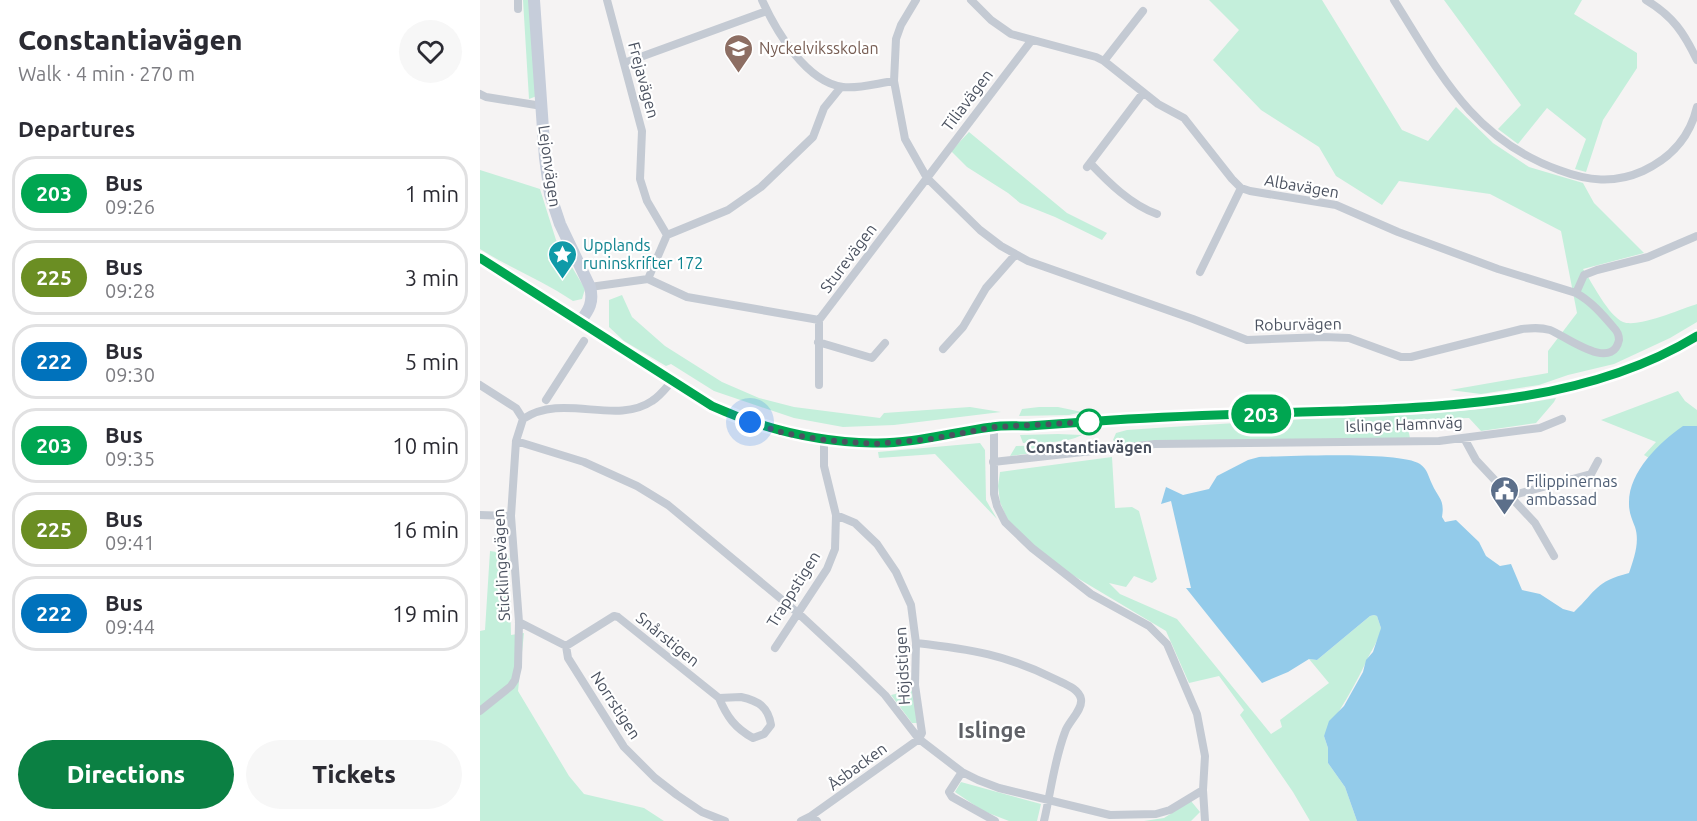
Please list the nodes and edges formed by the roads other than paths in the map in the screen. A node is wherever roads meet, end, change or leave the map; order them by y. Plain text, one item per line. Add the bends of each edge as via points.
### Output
1 (534, 0) edge
2 (607, 0) edge
3 (762, 0) edge
4 (916, 0) edge
5 (971, 0) edge
6 (1394, 0) edge
7 (1646, 0) edge
8 (767, 11) junction
9 (1143, 11) dead end
10 (1031, 41) junction
11 (1697, 60) edge
12 (1104, 61) junction
13 (624, 63) junction
14 (894, 81) junction
15 (841, 87) junction
16 (1143, 93) junction
17 (480, 94) edge
18 (542, 106) junction
19 (1697, 107) edge
20 (1695, 125) edge
21 (927, 178) junction
22 (1241, 188) junction
23 (1157, 214) dead end
24 (667, 235) junction
25 (1697, 236) edge
26 (1015, 255) junction
27 (480, 258) edge
28 (1200, 272) dead end
29 (648, 279) junction
30 (591, 287) junction
31 (1576, 293) junction
32 (819, 320) junction
33 (580, 322) junction
34 (1697, 336) edge
35 (584, 340) dead end
36 (818, 342) junction
37 (885, 343) dead end
38 (1617, 344) joint
39 (943, 349) dead end
40 (672, 381) junction
41 (480, 385) edge
42 (819, 385) dead end
43 (546, 400) dead end
44 (523, 419) junction
45 (1562, 419) dead end
46 (994, 427) junction
47 (1464, 438) junction
48 (824, 440) junction
49 (516, 441) junction
50 (1598, 461) dead end
51 (993, 462) junction
52 (1510, 496) junction
53 (480, 515) edge
54 (836, 515) junction
55 (511, 516) junction
56 (1554, 556) dead end
57 (798, 613) junction
58 (519, 622) junction
59 (916, 643) junction
60 (566, 646) junction
61 (775, 648) dead end
62 (719, 699) junction
63 (480, 711) edge
64 (919, 739) junction
65 (962, 772) junction
66 (1203, 790) junction
67 (1049, 800) junction
68 (814, 818) edge
69 (725, 821) edge
70 (801, 821) edge
71 (994, 821) edge
72 (1044, 821) edge
73 (1205, 821) edge

1 - 18 main road, Lejonvägen
2 - 13 street, Frejavägen
3 - 8 street
4 - 14 street via 896,39
5 - 10 street, Albavägen via 1011,34
6 - 20 street via 1432,64 1475,116 1515,150 1550,167 1590,179 1623,178 1666,158
7 - 11 street via 1681,29
8 - 13 street
8 - 15 street via 804,66
9 - 12 street
10 - 12 street, Albavägen
10 - 21 street, Tiliavägen
12 - 16 street, Albavägen
13 - 24 street, Frejavägen via 642,131 640,179 647,201
14 - 15 street
14 - 21 street via 905,139
15 - 24 street via 824,108 813,137 761,187 728,210
16 - 22 street, Albavägen via 1184,118
16 - 23 street via 1089,165 1146,211
17 - 18 street
18 - 30 main road, Lejonvägen via 554,210
19 - 20 street
21 - 26 street, Roburvägen via 980,230
21 - 32 street, Sturevägen
22 - 28 street
22 - 31 street, Albavägen via 1336,206 1498,269
24 - 29 street
25 - 31 street via 1648,257 1584,275
26 - 38 street, Roburvägen via 1247,340 1349,338 1401,357 1536,328 1559,334 1596,353 1606,353
26 - 39 street
27 - 33 main road
29 - 30 street
29 - 32 street via 687,297
30 - 33 main road via 591,307
31 - 38 street, Albavägen via 1617,330
32 - 36 street
33 - 40 main road
34 - 46 main road via 1591,381 1503,399 1424,407
35 - 43 street
36 - 37 street via 872,357
36 - 42 street
40 - 44 street via 651,402 633,408 557,407 539,410
40 - 48 main road via 737,417 784,433
41 - 44 street via 516,408
44 - 49 street, Sticklingevägen
45 - 47 street, Islinge Hamnväg via 1540,428
46 - 48 main road via 875,444
46 - 51 street
47 - 51 street, Islinge Hamnväg via 1155,444
47 - 52 street via 1476,460
48 - 54 street, Trappstigen via 824,466
49 - 55 street, Sticklingevägen
49 - 57 street via 584,462 654,496 686,518
50 - 52 street via 1591,474
51 - 66 street via 997,506 1017,535 1091,594 1149,626 1167,644 1197,714 1205,756
52 - 56 street via 1535,523
53 - 55 street
54 - 57 street, Trappstigen via 835,549
54 - 59 street, Höjdstigen via 855,523 887,557 912,605
55 - 58 street, Sticklingevägen
57 - 61 street, Trappstigen
57 - 64 street via 885,694
58 - 60 street
58 - 63 street, Sticklingevägen via 515,680
59 - 64 street, Höjdstigen via 915,685 922,727
59 - 67 street via 1003,656 1075,690 1081,698 1080,705 1066,730
60 - 62 street, Snårstigen via 614,616
60 - 69 street, Norrstigen via 568,658 624,747 677,795 702,812
62 - 62 street, Snårstigen via 740,731 753,738 764,734 771,725 769,714 756,701 741,697
64 - 65 street
64 - 68 street, Åsbacken
65 - 67 street via 999,788
65 - 71 street via 949,792 952,797
66 - 67 street via 1170,810 1148,815 1110,815
66 - 73 street
67 - 72 street
68 - 70 street

